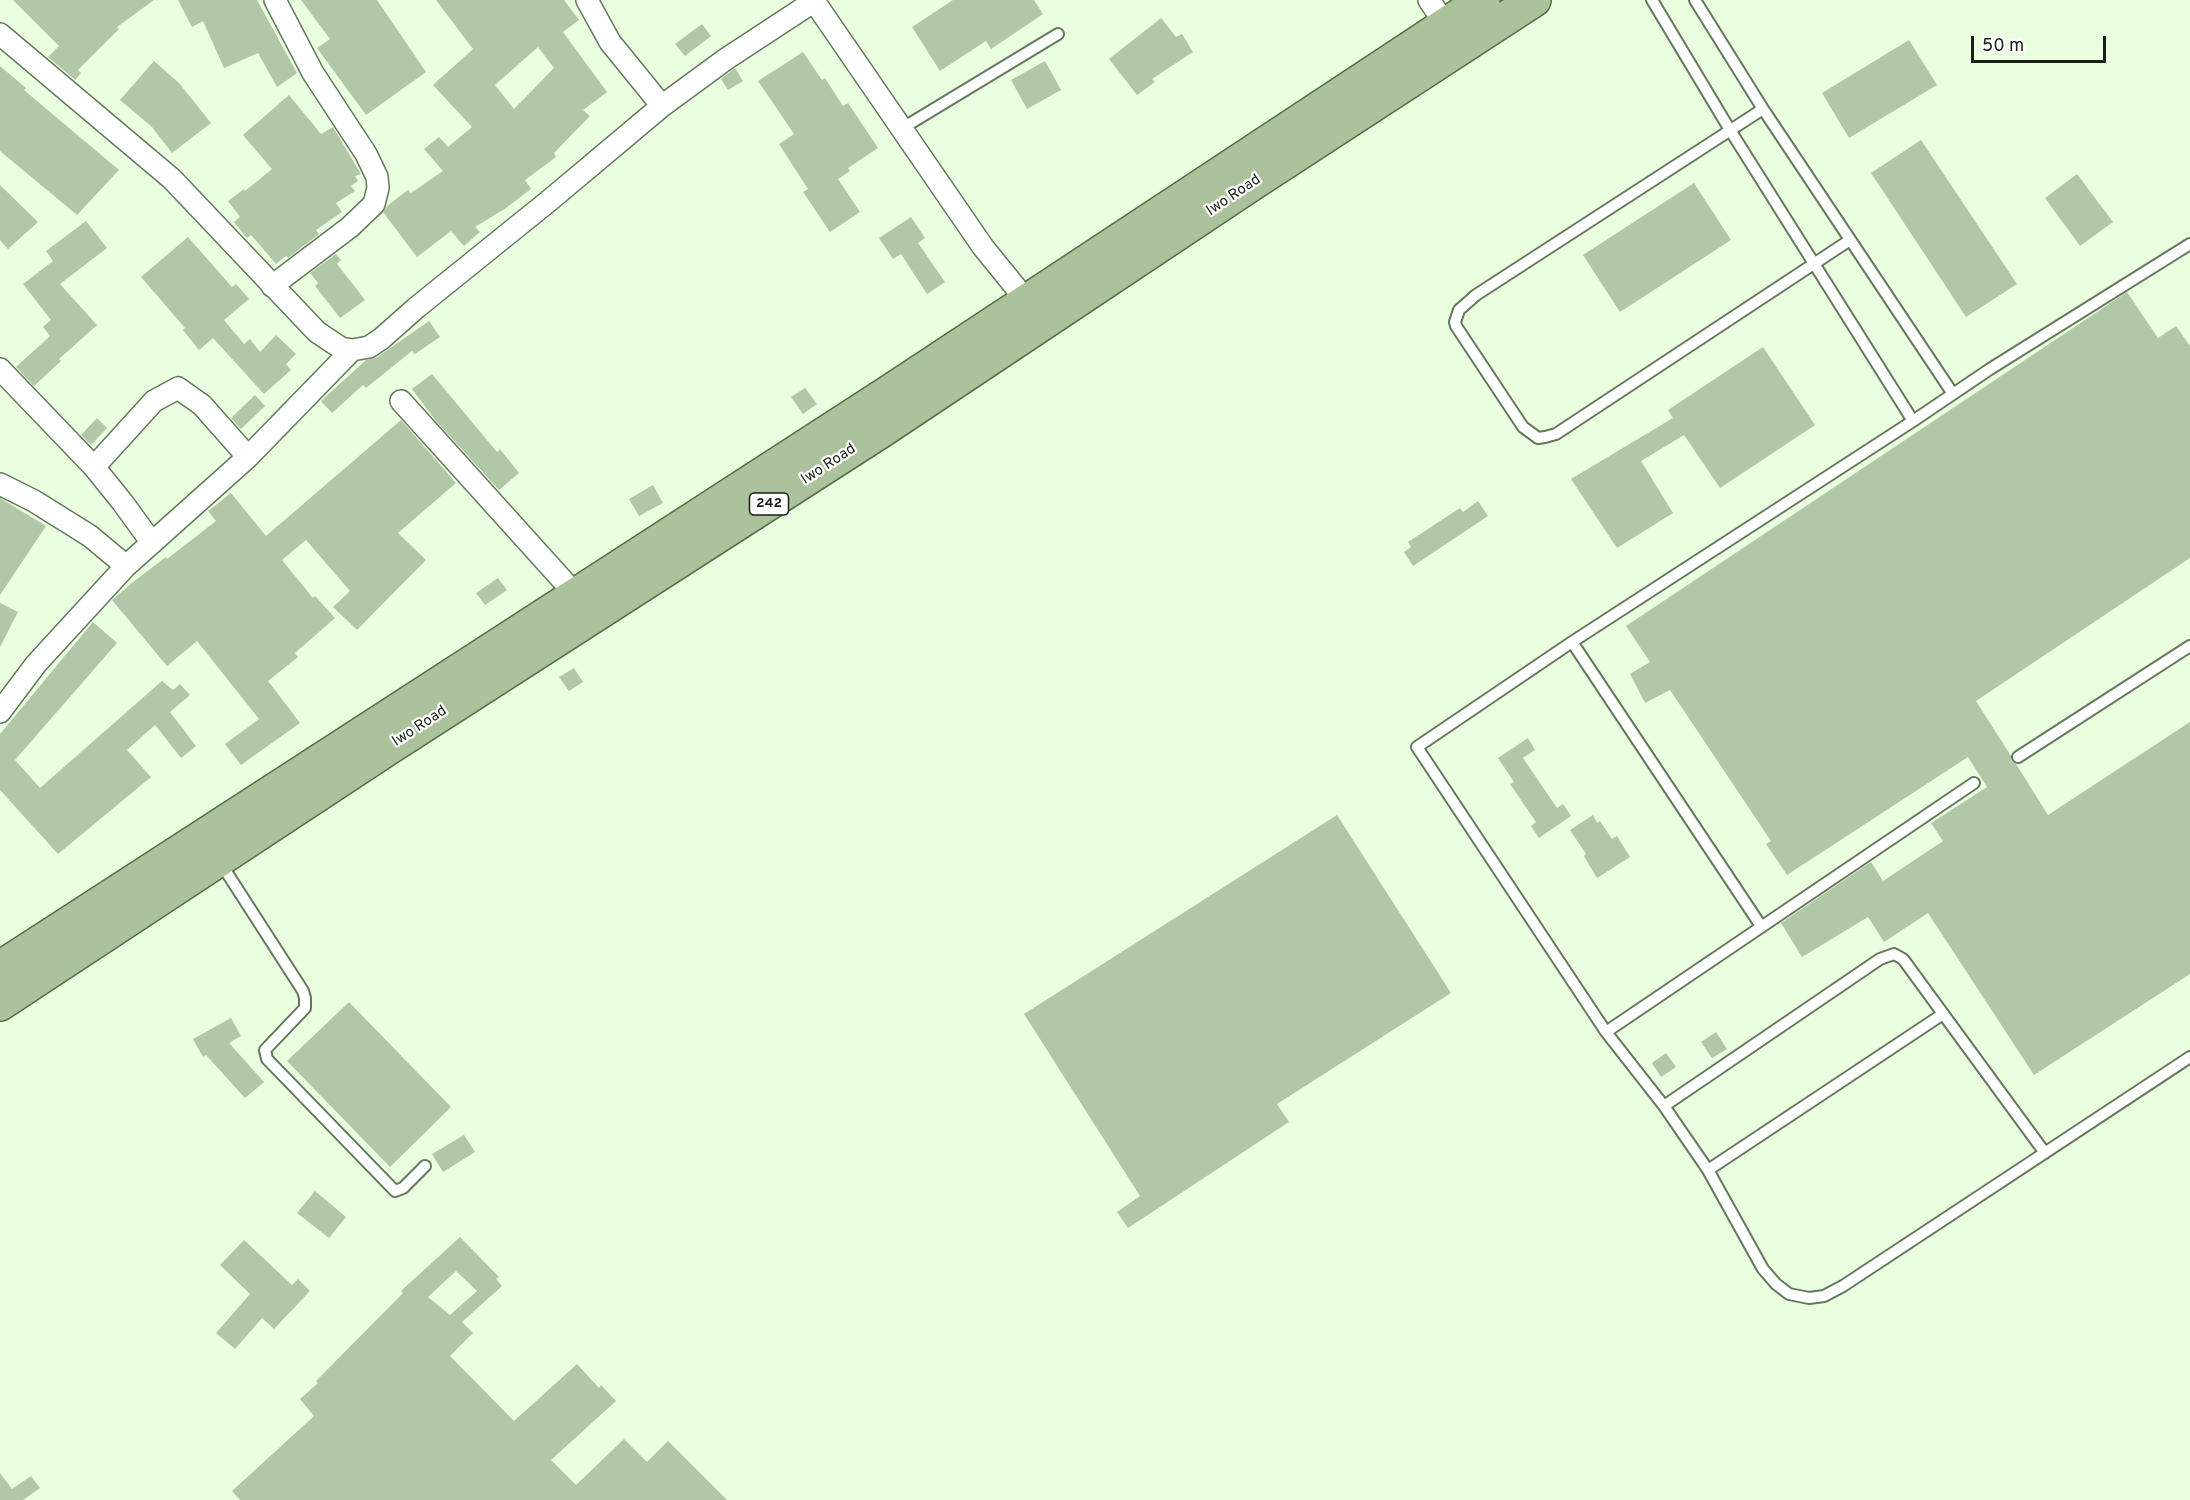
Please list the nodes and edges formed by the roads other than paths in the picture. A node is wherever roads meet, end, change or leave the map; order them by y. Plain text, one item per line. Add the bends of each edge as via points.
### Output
1 (275, 0) edge
2 (587, 0) edge
3 (1483, 0) edge
4 (1534, 0) edge
5 (1652, 0) edge
6 (1695, 0) edge
7 (815, 1) edge
8 (1437, 12) edge
9 (1058, 33) dead end
10 (2, 40) edge
11 (662, 106) junction
12 (1763, 109) junction
13 (902, 129) junction
14 (1730, 130) junction
15 (1850, 240) junction
16 (2190, 244) edge
17 (1815, 264) junction
18 (272, 286) junction
19 (1026, 300) junction
20 (986, 344) junction
21 (352, 351) junction
22 (0, 369) edge
23 (1953, 394) junction
24 (401, 401) dead end
25 (1913, 422) junction
26 (248, 457) junction
27 (94, 468) junction
28 (0, 484) edge
29 (152, 543) junction
30 (126, 566) junction
31 (576, 595) junction
32 (1572, 642) junction
33 (2190, 646) edge
34 (0, 712) edge
35 (2018, 757) dead end
36 (1974, 783) dead end
37 (219, 860) junction
38 (1761, 926) junction
39 (0, 968) edge
40 (0, 1004) edge
41 (1943, 1014) junction
42 (1606, 1032) junction
43 (2190, 1058) edge
44 (1665, 1106) junction
45 (2045, 1153) junction
46 (425, 1166) dead end
47 (1707, 1170) junction

1 - 18 street via 313,74 366,154 378,188 374,204 350,227
2 - 11 street via 610,42
3 - 8 main road, Iwo Road
4 - 20 main road, Iwo Road / 242 via 1250,185
5 - 14 lane
6 - 12 lane
7 - 11 street
7 - 13 street
8 - 19 main road, Iwo Road
9 - 13 lane
10 - 18 street via 172,179
11 - 21 street via 381,339
12 - 14 lane
12 - 15 lane
13 - 19 street via 983,247
14 - 17 lane
14 - 17 lane via 1476,295 1459,310 1456,326 1523,427 1538,438 1545,437 1556,434
15 - 17 lane
15 - 23 lane
16 - 23 lane
17 - 25 lane
18 - 21 street via 317,332
19 - 20 main road, Iwo Road
20 - 31 main road, Iwo Road
20 - 37 main road, Iwo Road / 242
21 - 26 street
22 - 27 street
23 - 25 lane
24 - 31 street
25 - 32 lane
26 - 27 street via 202,405 178,388 154,401
26 - 29 street
27 - 29 street
28 - 30 street via 90,536
29 - 30 street
30 - 34 street via 36,664
31 - 39 main road, Iwo Road
32 - 38 lane
32 - 42 lane via 1417,747
33 - 35 lane
36 - 38 lane
37 - 40 main road, Iwo Road / 242
37 - 46 lane via 305,998 305,1008 265,1050 267,1059 395,1191
38 - 42 lane
41 - 44 lane via 1903,959 1894,954 1886,956
41 - 45 lane
41 - 47 lane
42 - 44 lane
43 - 45 lane
44 - 47 lane
45 - 47 lane via 1843,1286 1824,1296 1809,1298 1789,1294 1763,1269

